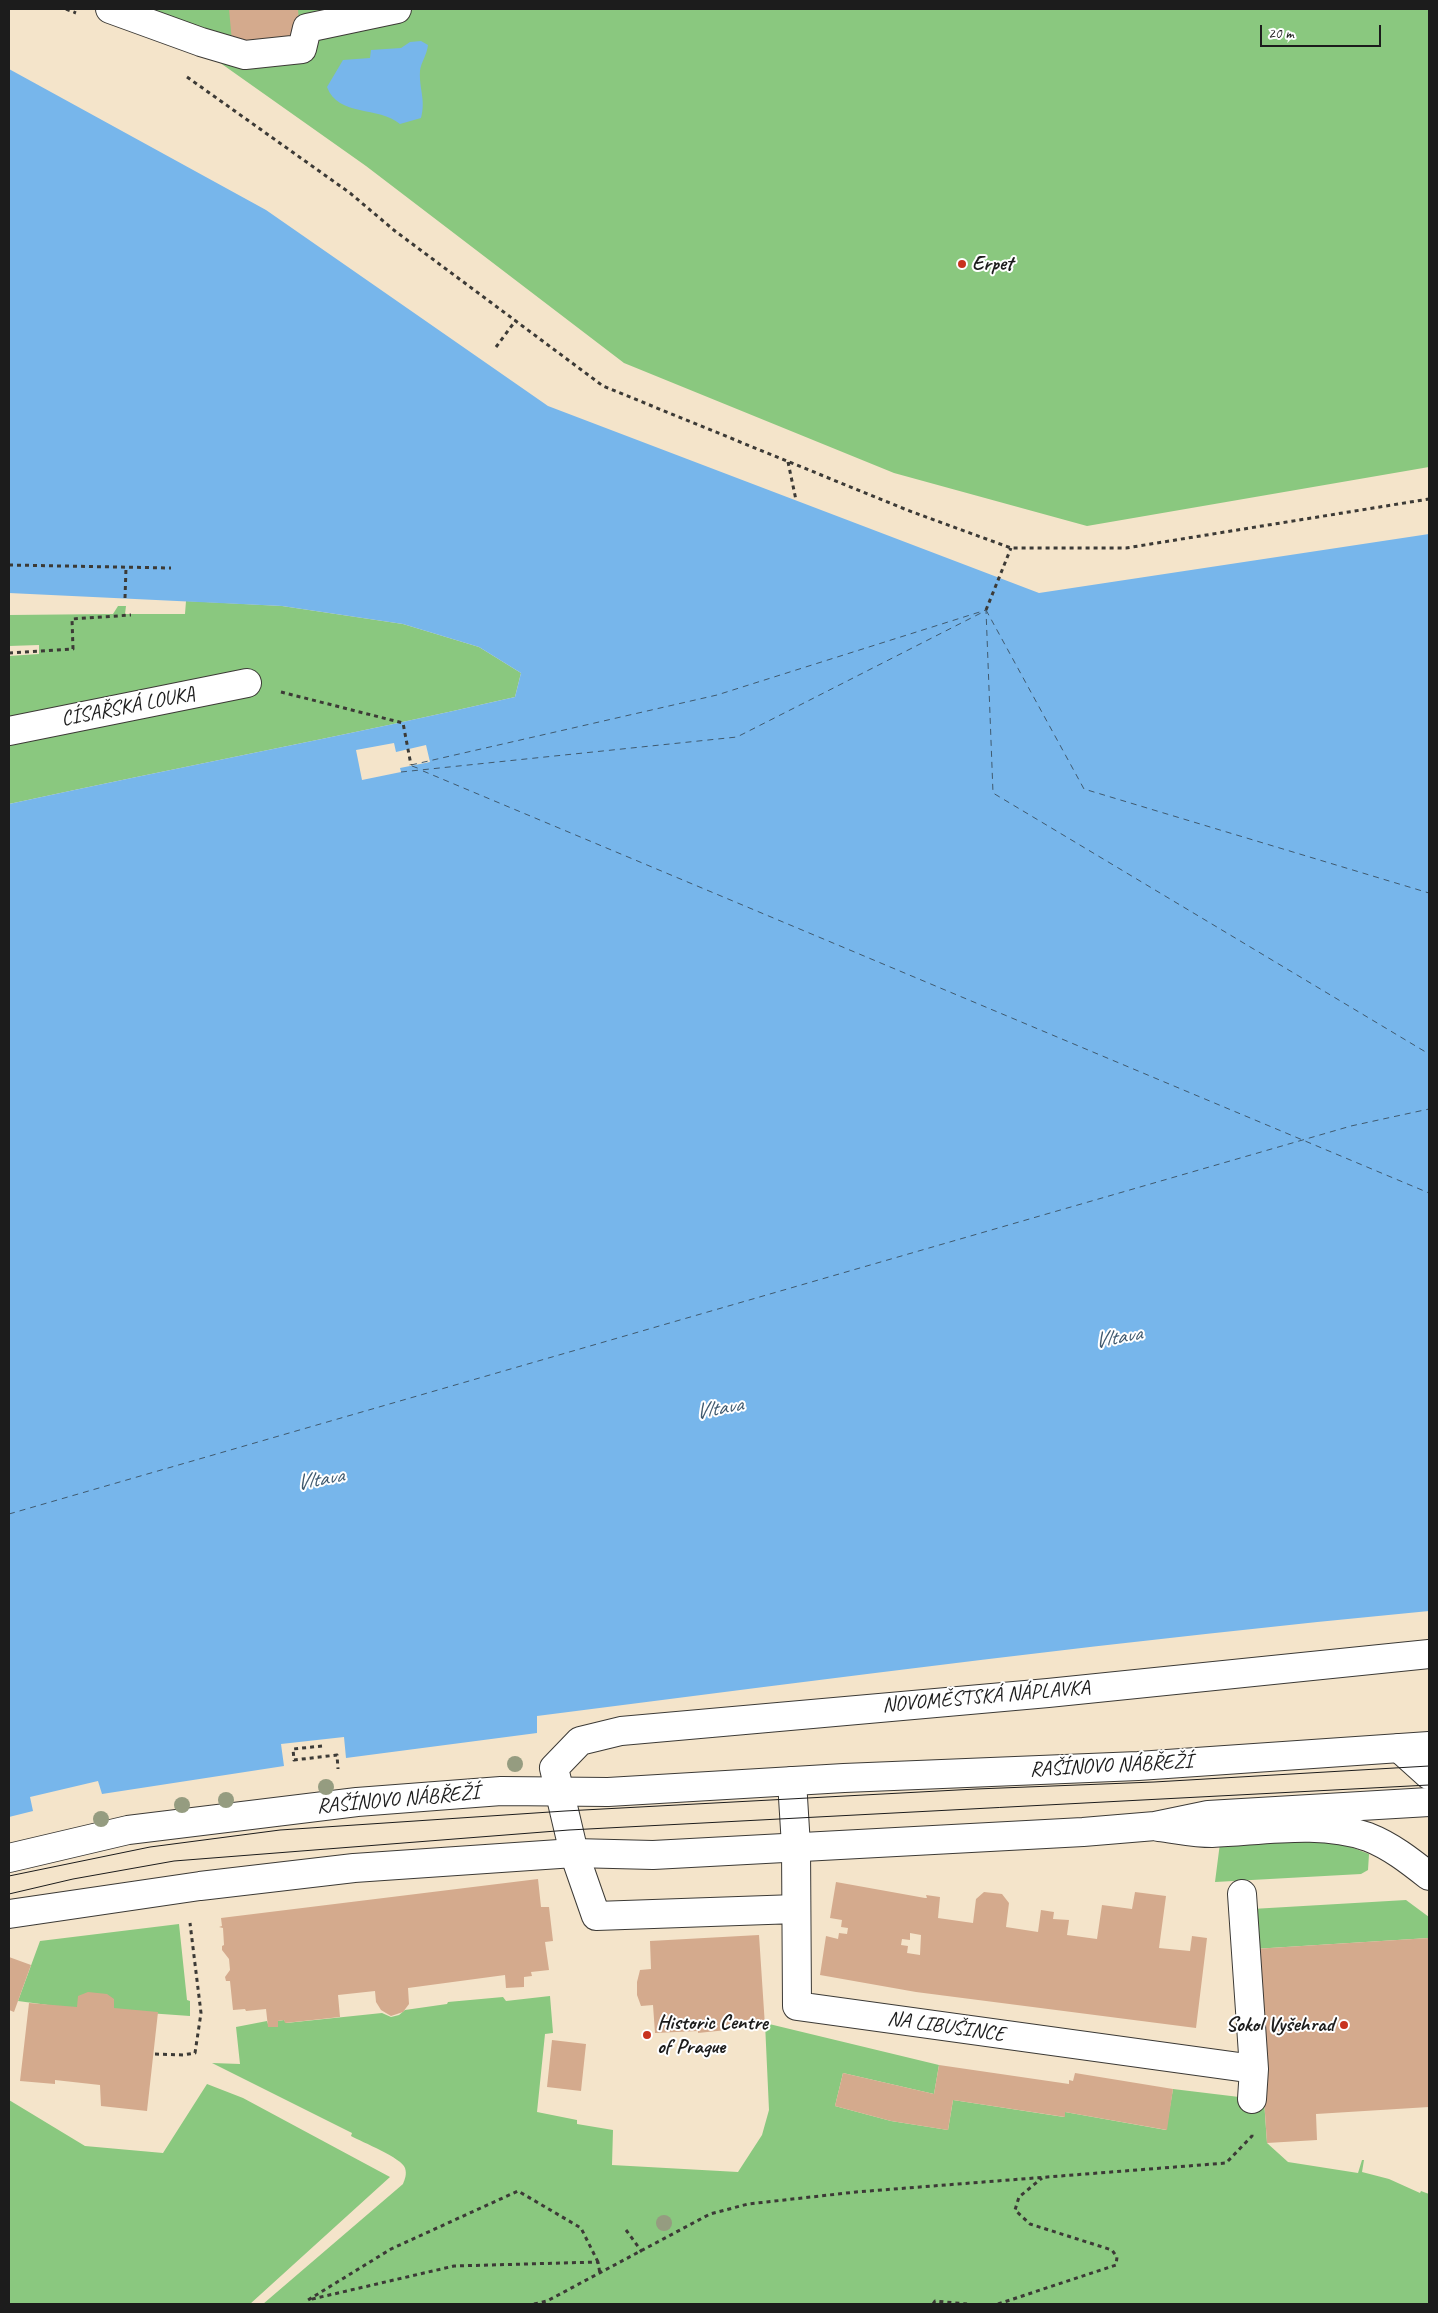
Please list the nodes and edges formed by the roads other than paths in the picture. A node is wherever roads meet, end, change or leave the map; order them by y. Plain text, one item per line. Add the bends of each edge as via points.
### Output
1 (110, 9) edge
2 (397, 9) edge
3 (247, 683) road end
4 (9, 731) edge
5 (1429, 1654) edge
6 (1429, 1746) edge
7 (1399, 1748) junction
8 (1429, 1775) edge
9 (557, 1780) junction
10 (792, 1781) junction
11 (1429, 1802) edge
12 (1155, 1826) junction
13 (571, 1841) junction
14 (796, 1846) junction
15 (9, 1858) edge
16 (1429, 1876) edge
17 (1242, 1894) dead end
18 (796, 1909) junction
19 (9, 1914) edge
20 (1254, 2068) junction
21 (1252, 2099) road end

1 - 2 main road via 245,55 302,49 307,28
3 - 4 main road, CÍSAŘSKÁ LOUKA
5 - 9 main road, NOVOMĚSTSKÁ NÁPLAVKA via 622,1731 580,1741
6 - 7 main road, RAŠÍNOVO NÁBŘEŽÍ
7 - 8 main road
7 - 10 main road, RAŠÍNOVO NÁBŘEŽÍ via 1138,1766
9 - 10 main road, RAŠÍNOVO NÁBŘEŽÍ via 608,1792
9 - 13 main road
9 - 15 main road, RAŠÍNOVO NÁBŘEŽÍ via 501,1791 358,1802 128,1830
10 - 14 main road
11 - 12 main road via 1208,1814
12 - 14 main road
12 - 16 main road via 1209,1833 1296,1829 1346,1831 1378,1842
13 - 14 main road via 652,1854
13 - 18 main road via 596,1916
13 - 19 main road via 200,1886
14 - 18 main road, NA LIBUŠINCE
17 - 20 main road
18 - 20 main road, NA LIBUŠINCE via 797,2006
20 - 21 main road

